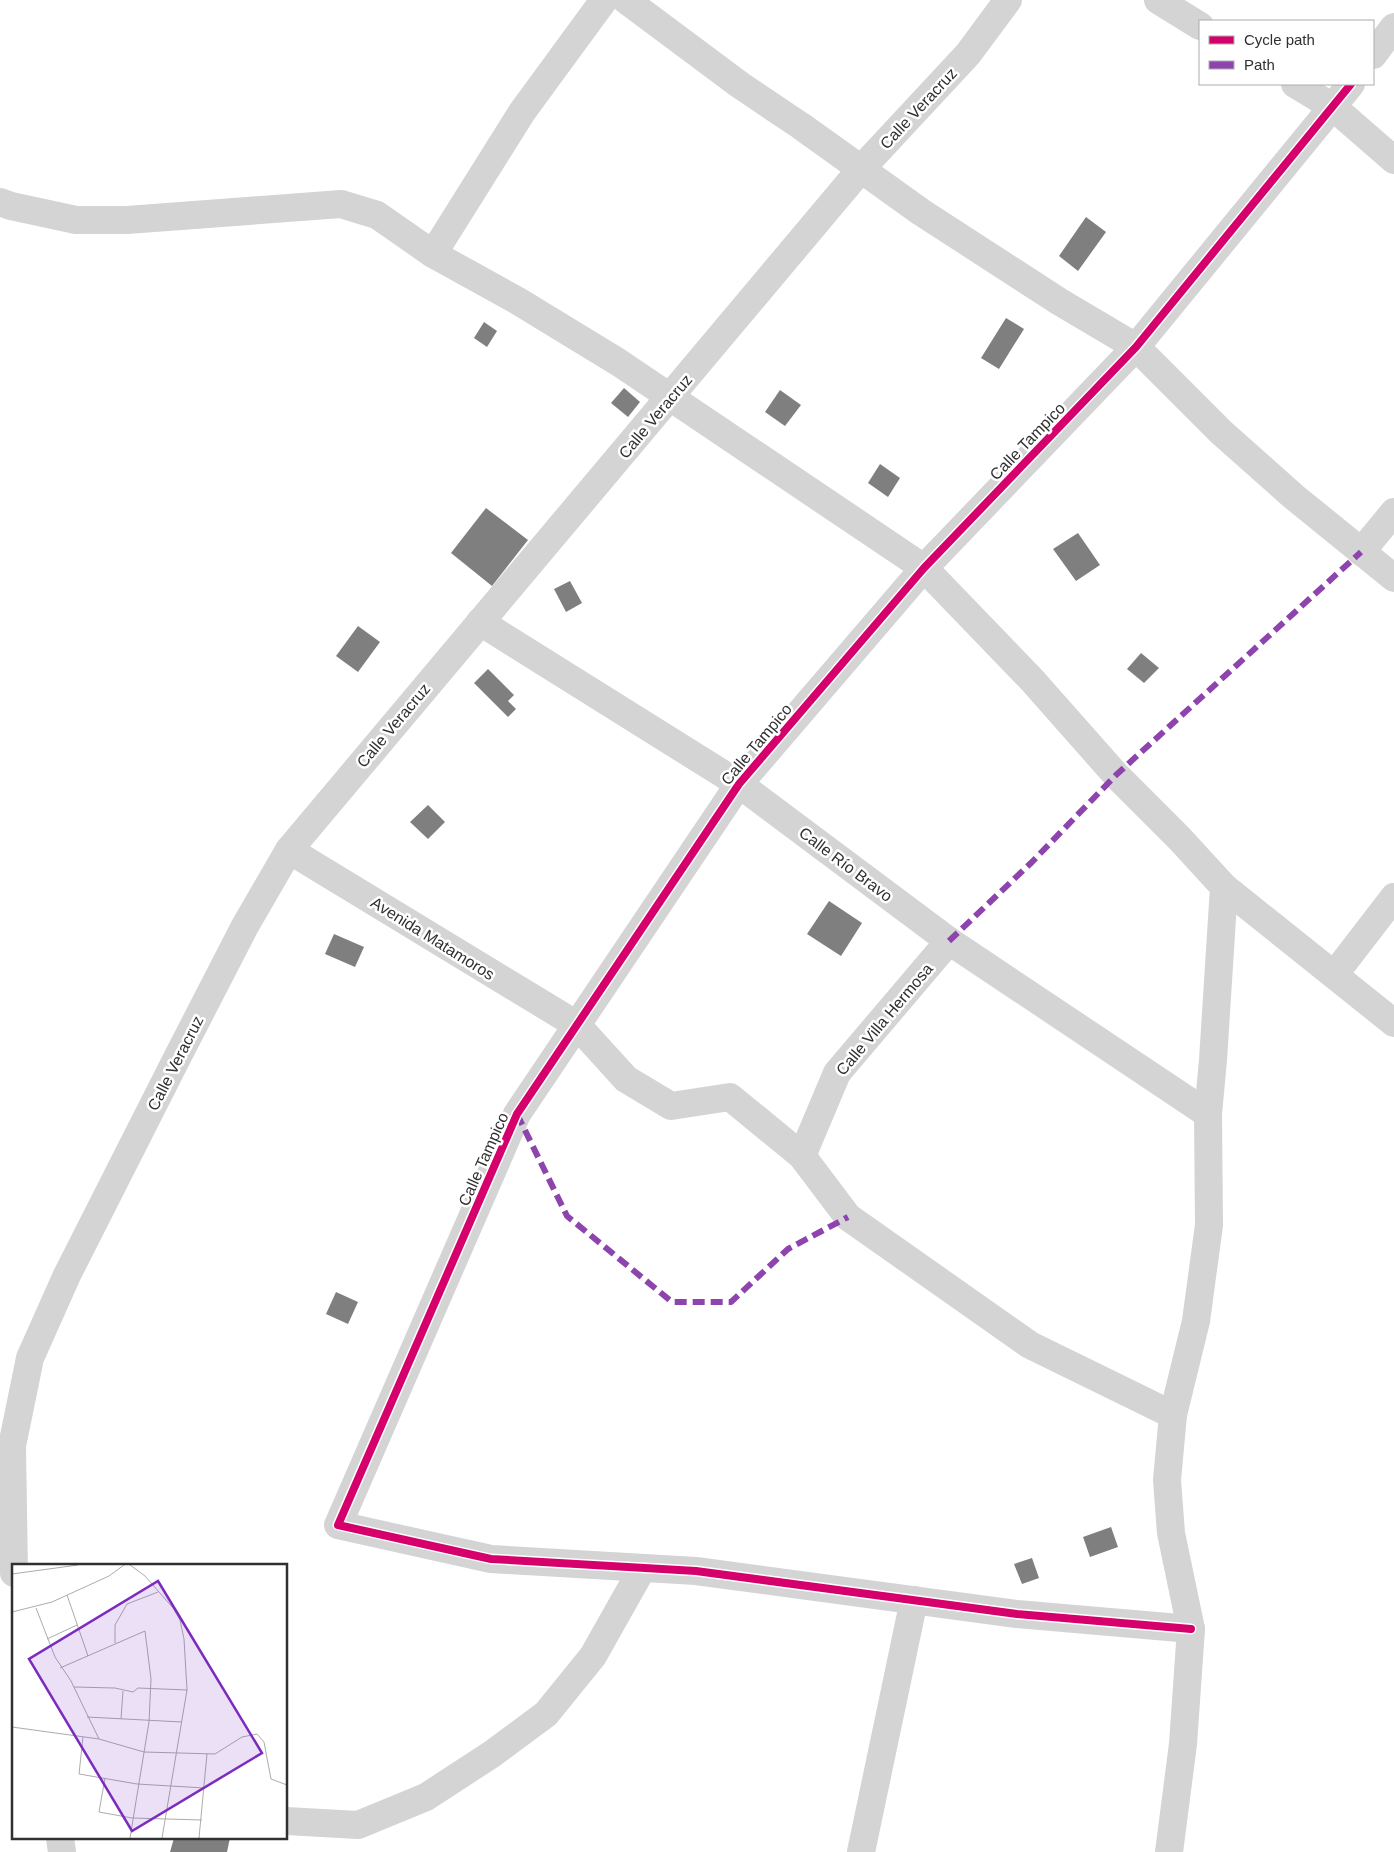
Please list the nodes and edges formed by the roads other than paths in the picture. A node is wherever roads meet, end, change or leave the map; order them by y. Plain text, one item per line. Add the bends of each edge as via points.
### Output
1 (604, 0) edge
2 (626, 0) edge
3 (1008, 0) edge
4 (1158, 0) edge
5 (1199, 25) edge
6 (1394, 27) edge
7 (1374, 54) edge
8 (1297, 85) edge
9 (1350, 85) edge
10 (1333, 107) junction
11 (1394, 160) edge
12 (861, 169) junction
13 (0, 202) edge
14 (433, 254) junction
15 (1136, 347) junction
16 (671, 397) junction
17 (1394, 512) edge
18 (1362, 552) junction
19 (924, 568) junction
20 (1394, 578) edge
21 (480, 622) junction
22 (739, 784) junction
23 (290, 850) junction
24 (1224, 887) junction
25 (1394, 896) edge
26 (949, 941) junction
27 (1334, 976) junction
28 (1394, 1023) edge
29 (577, 1025) junction
30 (1208, 1114) junction
31 (802, 1156) junction
32 (1173, 1415) junction
33 (14, 1564) edge
34 (642, 1569) junction
35 (914, 1600) junction
36 (1191, 1629) junction
37 (288, 1821) edge
38 (861, 1852) edge
39 (1169, 1852) edge

1 - 14 street via 522,112
2 - 12 street
3 - 12 street, Calle Veracruz via 968,54
4 - 5 street
6 - 7 street
8 - 10 street
9 - 10 street, Calle Tampico
10 - 11 street
10 - 15 street, Calle Tampico
12 - 15 street via 1060,302
12 - 16 street, Calle Veracruz
13 - 14 street via 76,220 127,220 342,204 377,215
14 - 16 street via 526,306
15 - 18 street via 1221,432
15 - 19 street, Calle Tampico
16 - 19 street
16 - 21 street, Calle Veracruz
17 - 18 street
18 - 20 street
19 - 22 street, Calle Tampico
19 - 24 street
21 - 22 street, Calle Río Bravo
21 - 23 street, Calle Veracruz
22 - 26 street, Calle Río Bravo
22 - 29 street, Calle Tampico
23 - 29 street, Avenida Matamoros
23 - 33 street, Calle Veracruz via 245,926 182,1049 67,1275 30,1358 12,1446
24 - 27 street
24 - 30 street
25 - 27 street
26 - 30 street, Calle Río Bravo
26 - 31 street, Calle Villa Hermosa via 837,1074
27 - 28 street
29 - 31 street, Avenida Matamoros via 626,1079 672,1106 730,1097
29 - 34 street, Calle Tampico via 517,1114 338,1525 491,1559
30 - 32 street via 1209,1226 1196,1321
31 - 32 street, Avenida Matamoros via 848,1217 940,1283 1030,1344
32 - 36 street via 1167,1480 1170,1524
34 - 35 street via 696,1571
34 - 37 street via 593,1656 546,1714 492,1754 426,1796 358,1825
35 - 36 street via 1017,1614
35 - 38 street
36 - 39 street via 1183,1744

